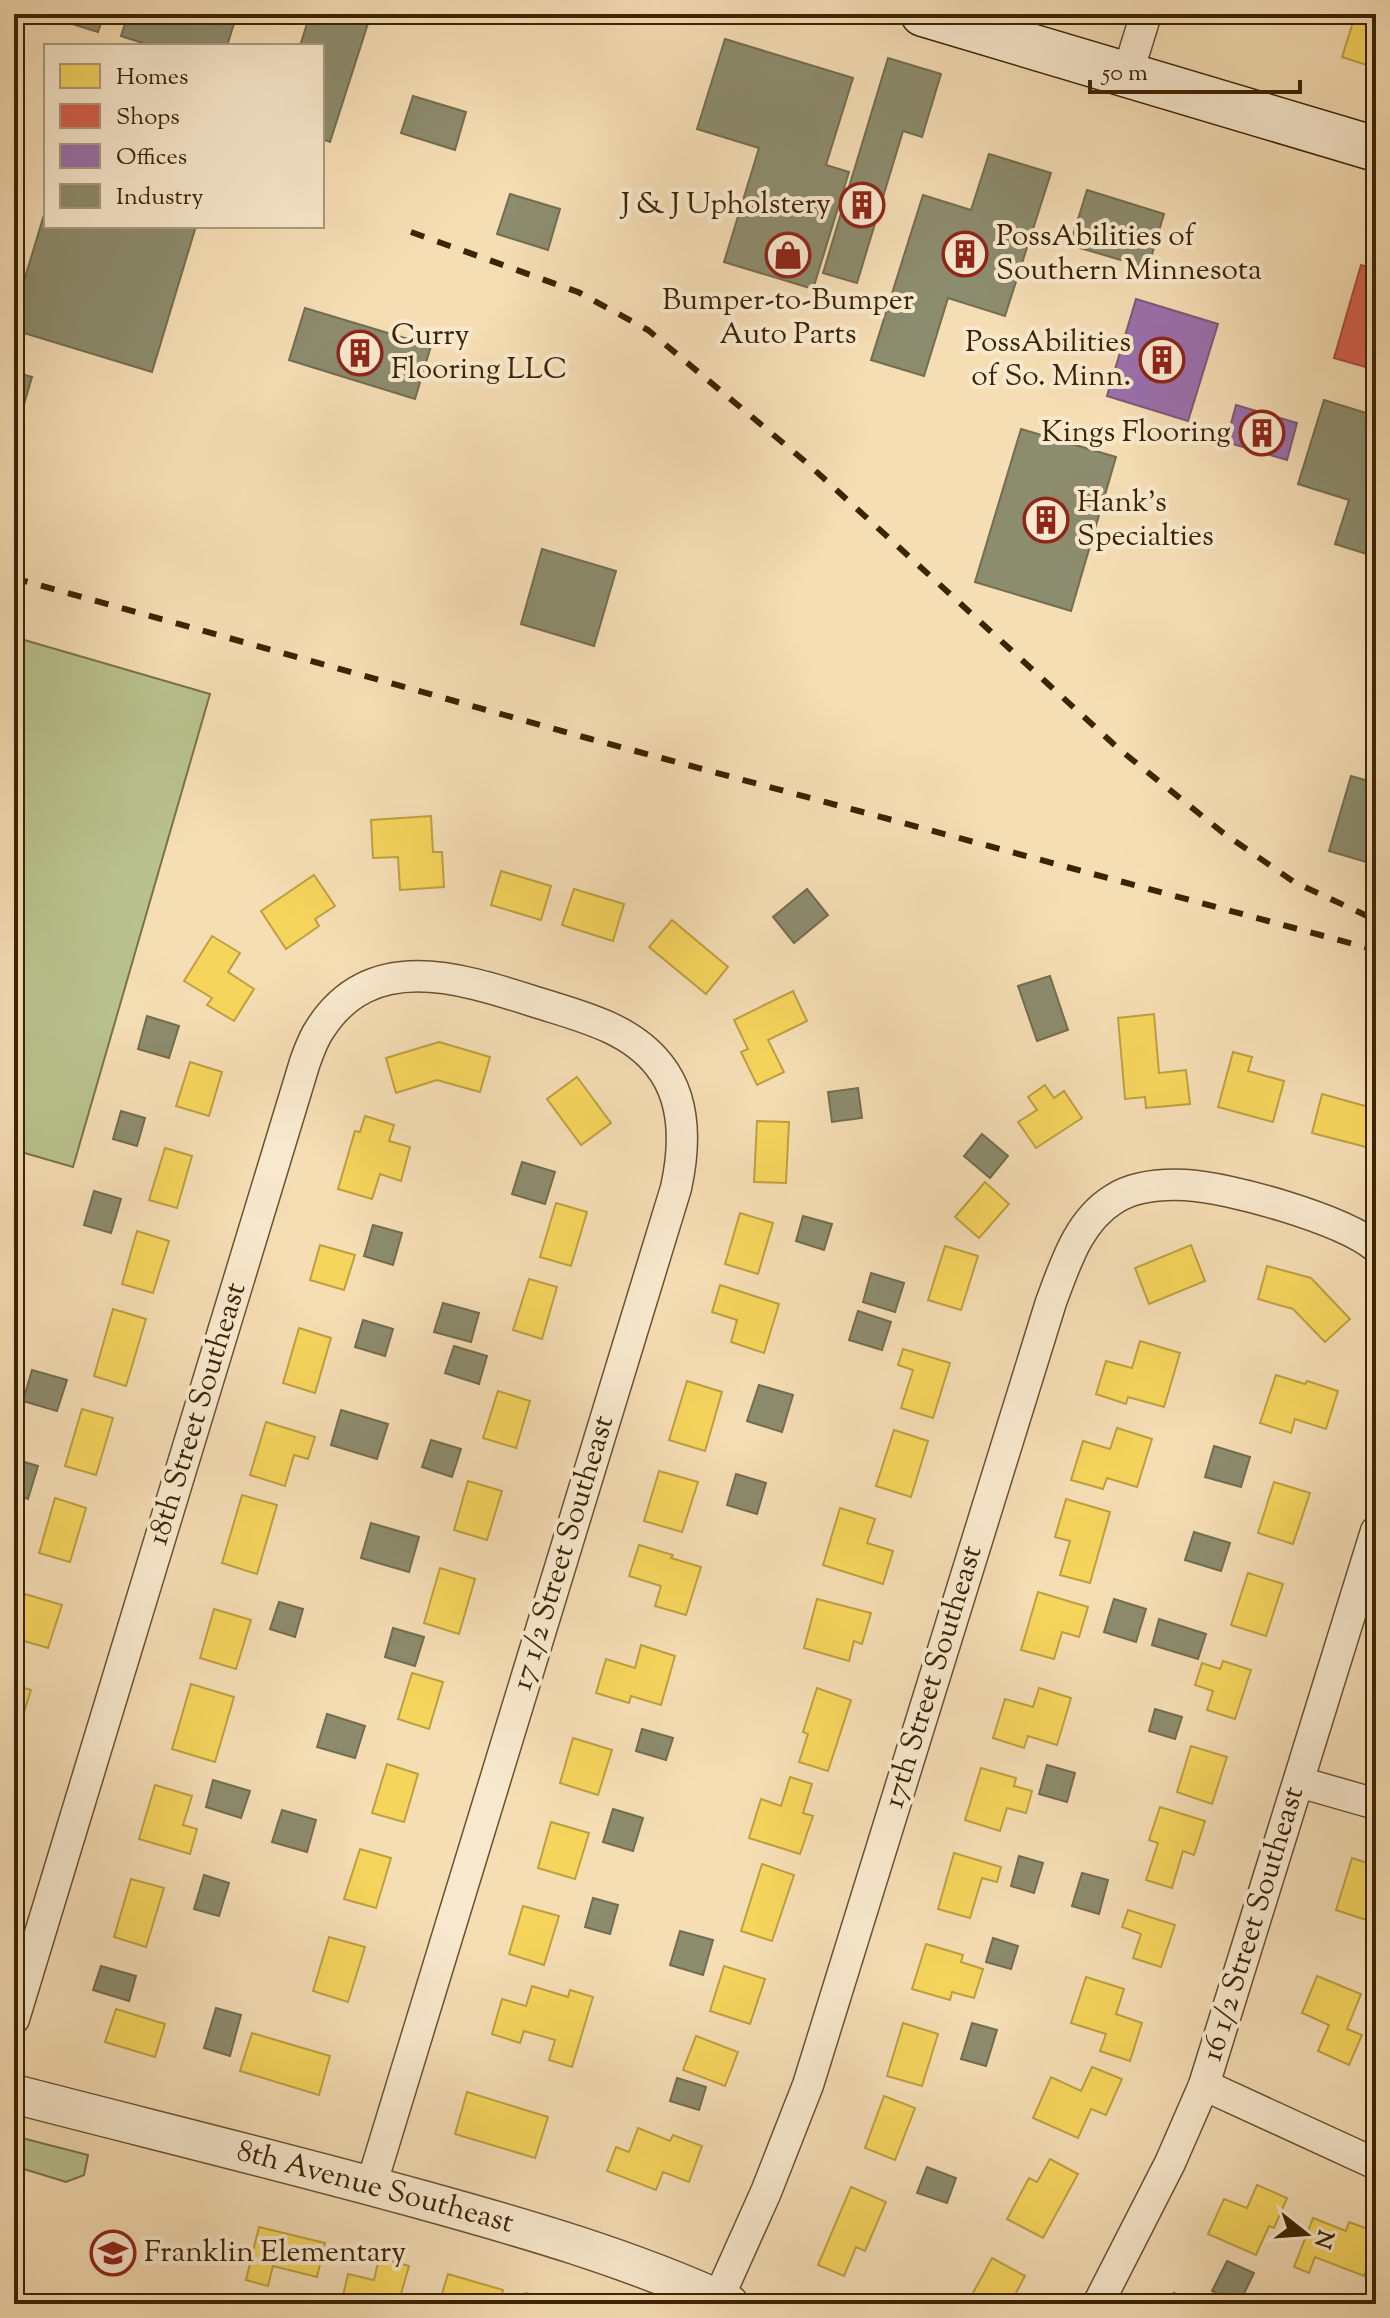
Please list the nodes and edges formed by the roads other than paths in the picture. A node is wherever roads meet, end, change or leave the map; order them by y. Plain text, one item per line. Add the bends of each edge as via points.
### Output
1 (923, 14) edge
2 (1146, 14) edge
3 (1127, 75) junction
4 (1376, 149) edge
5 (526, 999) joint
6 (1376, 1247) edge
7 (1376, 1531) edge
8 (1299, 1782) junction
9 (1376, 1804) edge
10 (14, 2019) edge
11 (1204, 2085) junction
12 (14, 2094) edge
13 (1376, 2164) edge
14 (371, 2186) junction
15 (724, 2302) edge
16 (1098, 2304) edge

1 - 3 main road
2 - 3 street
3 - 4 main road
5 - 10 street, 18th Street Southeast via 443,978 406,975 362,989 319,1030
5 - 14 street, 17 1/2 Street Southeast via 611,1028 650,1055 677,1102 683,1153
6 - 15 street, 17th Street Southeast via 1320,1218 1199,1186 1141,1188 1115,1198 1085,1227 1051,1302 808,2085
7 - 8 street, 16 1/2 Street Southeast
8 - 9 street
8 - 11 street, 16 1/2 Street Southeast
11 - 13 street
11 - 16 street, 16 1/2 Street Southeast
12 - 14 street, 8th Avenue Southeast
14 - 15 street, 8th Avenue Southeast via 574,2243

